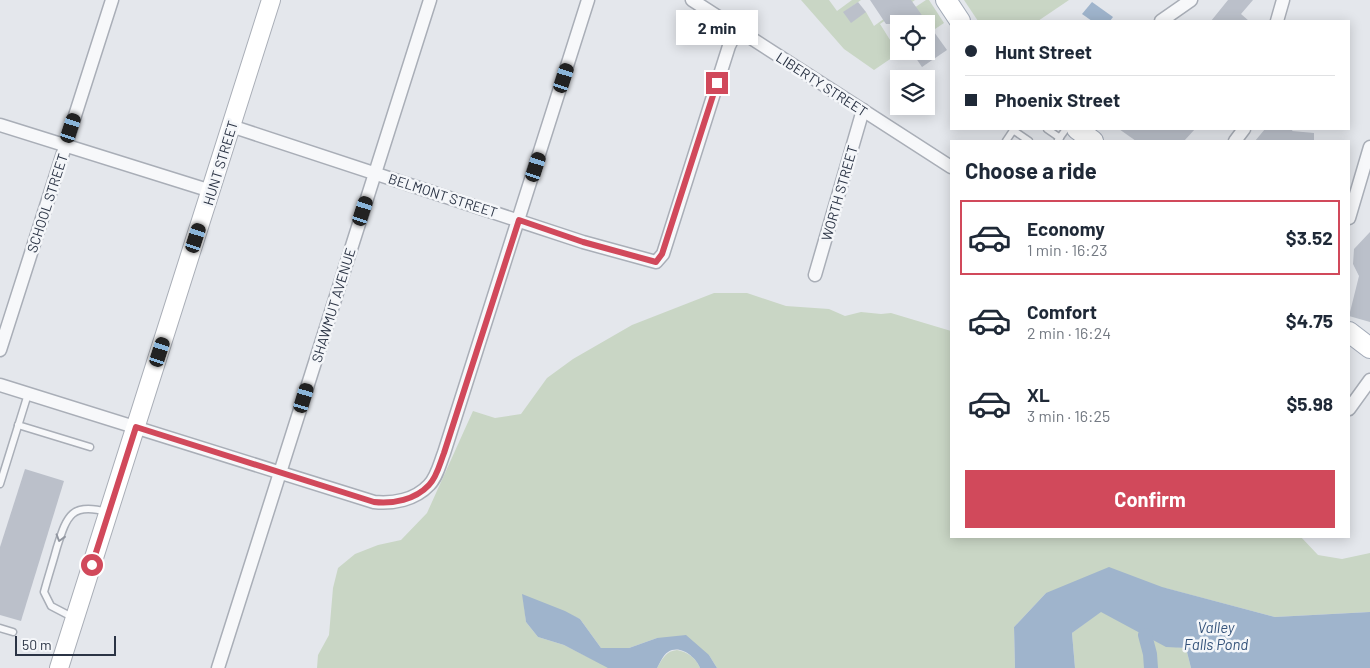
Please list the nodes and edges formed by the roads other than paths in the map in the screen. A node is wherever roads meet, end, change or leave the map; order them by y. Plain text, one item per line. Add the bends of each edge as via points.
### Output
1 (112, 0) edge
2 (271, 0) edge
3 (430, 0) edge
4 (588, 0) edge
5 (692, 0) edge
6 (946, 0) edge
7 (1191, 0) edge
8 (1283, 0) edge
9 (959, 20) edge
10 (1162, 20) edge
11 (1277, 20) edge
12 (737, 30) junction
13 (863, 110) junction
14 (0, 124) edge
15 (231, 126) junction
16 (1014, 130) edge
17 (1048, 130) edge
18 (1078, 130) edge
19 (1028, 140) edge
20 (1059, 140) edge
21 (1092, 140) edge
22 (65, 146) junction
23 (1370, 147) edge
24 (950, 166) edge
25 (374, 173) junction
26 (211, 191) junction
27 (1350, 215) edge
28 (519, 220) junction
29 (815, 275) dead end
30 (1350, 333) edge
31 (1370, 348) edge
32 (0, 350) edge
33 (1370, 380) edge
34 (0, 385) edge
35 (28, 394) junction
36 (1350, 408) edge
37 (18, 425) junction
38 (136, 427) junction
39 (90, 447) dead end
40 (280, 473) junction
41 (0, 484) edge
42 (109, 512) junction
43 (75, 618) junction
44 (0, 628) edge
45 (13, 632) dead end
46 (59, 668) edge
47 (218, 668) edge

1 - 22 street, SCHOOL STREET
2 - 15 main road, HUNT STREET
3 - 25 street, SHAWMUT AVENUE
4 - 28 street
5 - 12 street, LIBERTY STREET
6 - 9 main road
7 - 10 street
8 - 11 street
12 - 13 street, LIBERTY STREET
12 - 28 street, BELMONT STREET via 729,46 662,254 656,262
13 - 24 street, LIBERTY STREET
13 - 29 street, WORTH STREET
14 - 22 street
15 - 25 street, BELMONT STREET
15 - 26 main road, HUNT STREET
16 - 19 lane
17 - 20 lane
18 - 21 main road
22 - 26 street
22 - 32 street, SCHOOL STREET
23 - 27 street
25 - 28 street, BELMONT STREET
25 - 40 street, SHAWMUT AVENUE
26 - 38 main road, HUNT STREET
28 - 40 street via 436,474 429,485 412,496 389,503 374,502
30 - 31 main road
33 - 36 street
34 - 35 street
35 - 37 lane
35 - 38 street
37 - 39 lane
37 - 41 lane
38 - 40 street
38 - 42 main road, HUNT STREET
40 - 47 street, SHAWMUT AVENUE
42 - 43 main road, HUNT STREET
42 -> 43 lane via 91,507 66,520 44,592 50,606
43 - 46 main road, HUNT STREET
44 - 45 lane

